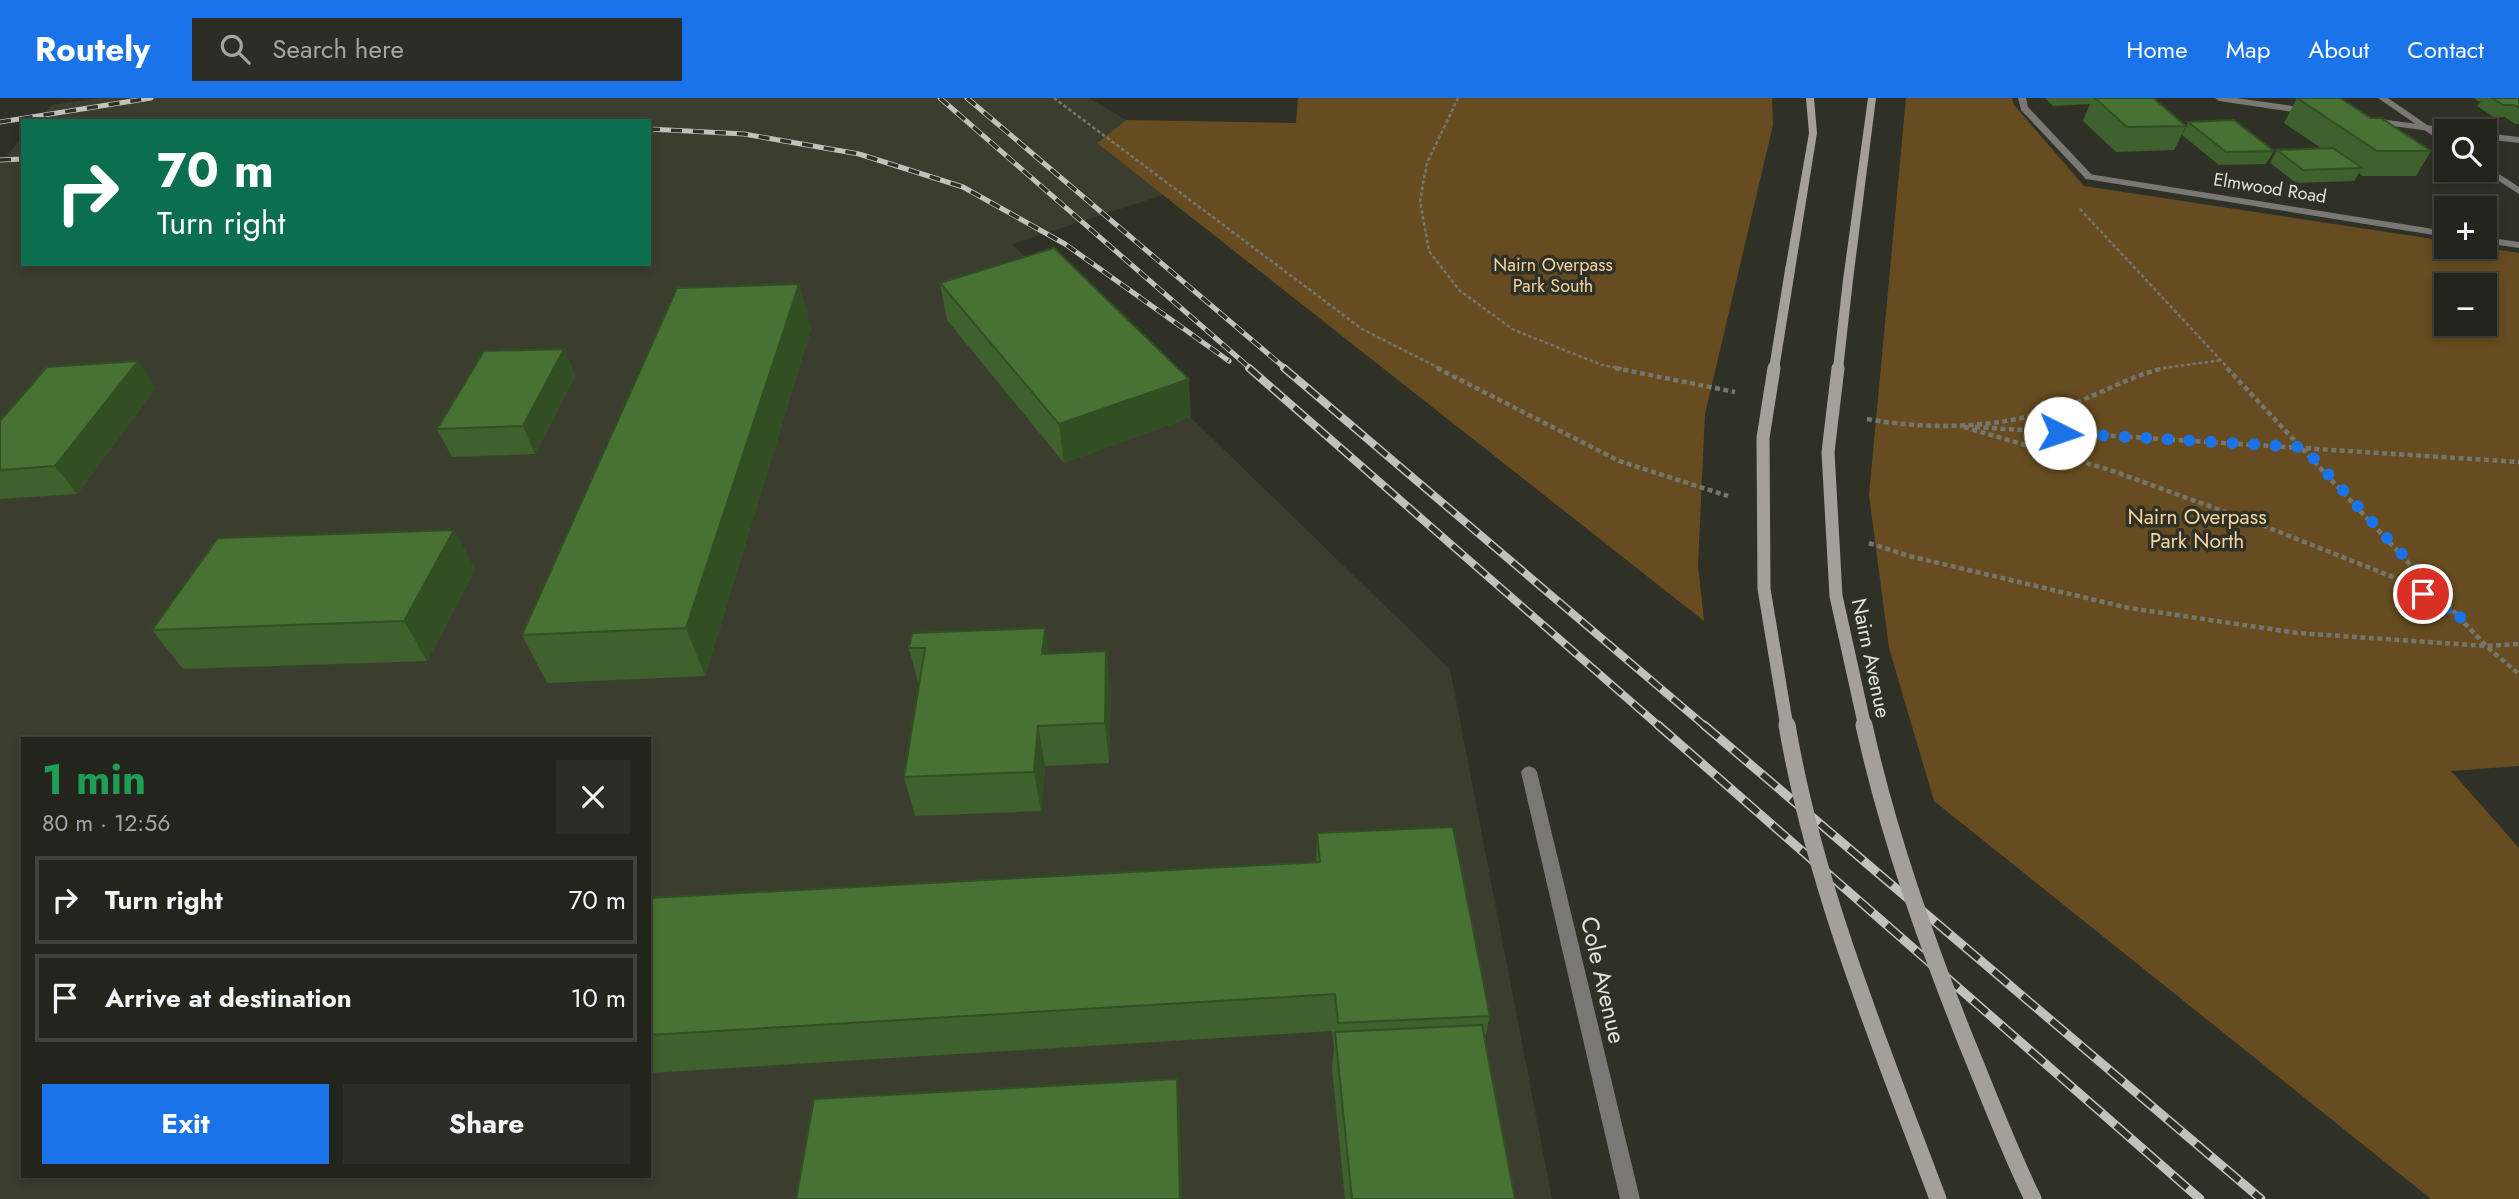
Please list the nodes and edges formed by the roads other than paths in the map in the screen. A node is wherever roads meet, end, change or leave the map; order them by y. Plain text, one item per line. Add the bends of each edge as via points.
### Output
1 (1810, 98) edge
2 (1872, 98) edge
3 (2022, 98) edge
4 (2219, 98) edge
5 (2382, 98) edge
6 (2312, 112) edge
7 (2365, 119) edge
8 (2427, 129) junction
9 (2434, 130) edge
10 (2434, 134) edge
11 (2497, 137) edge
12 (2519, 140) edge
13 (2497, 176) edge
14 (2519, 191) edge
15 (2434, 232) edge
16 (2497, 242) edge
17 (2519, 245) edge
18 (1529, 772) dead end
19 (1630, 1199) edge
20 (1938, 1199) edge
21 (2033, 1199) edge

1 - 20 main road, bridge via 1813,133 1763,438 1764,589 1799,795 1849,960
2 - 21 main road, Nairn Avenue, bridge via 1828,452 1836,596 1880,796 1933,957
3 - 15 street, Elmwood Road via 2024,108 2089,177
4 - 6 street
5 - 8 street
7 - 8 street
8 - 9 street
8 - 10 street
11 - 12 street
13 - 14 street
16 - 17 street
18 - 19 street, Cole Avenue

